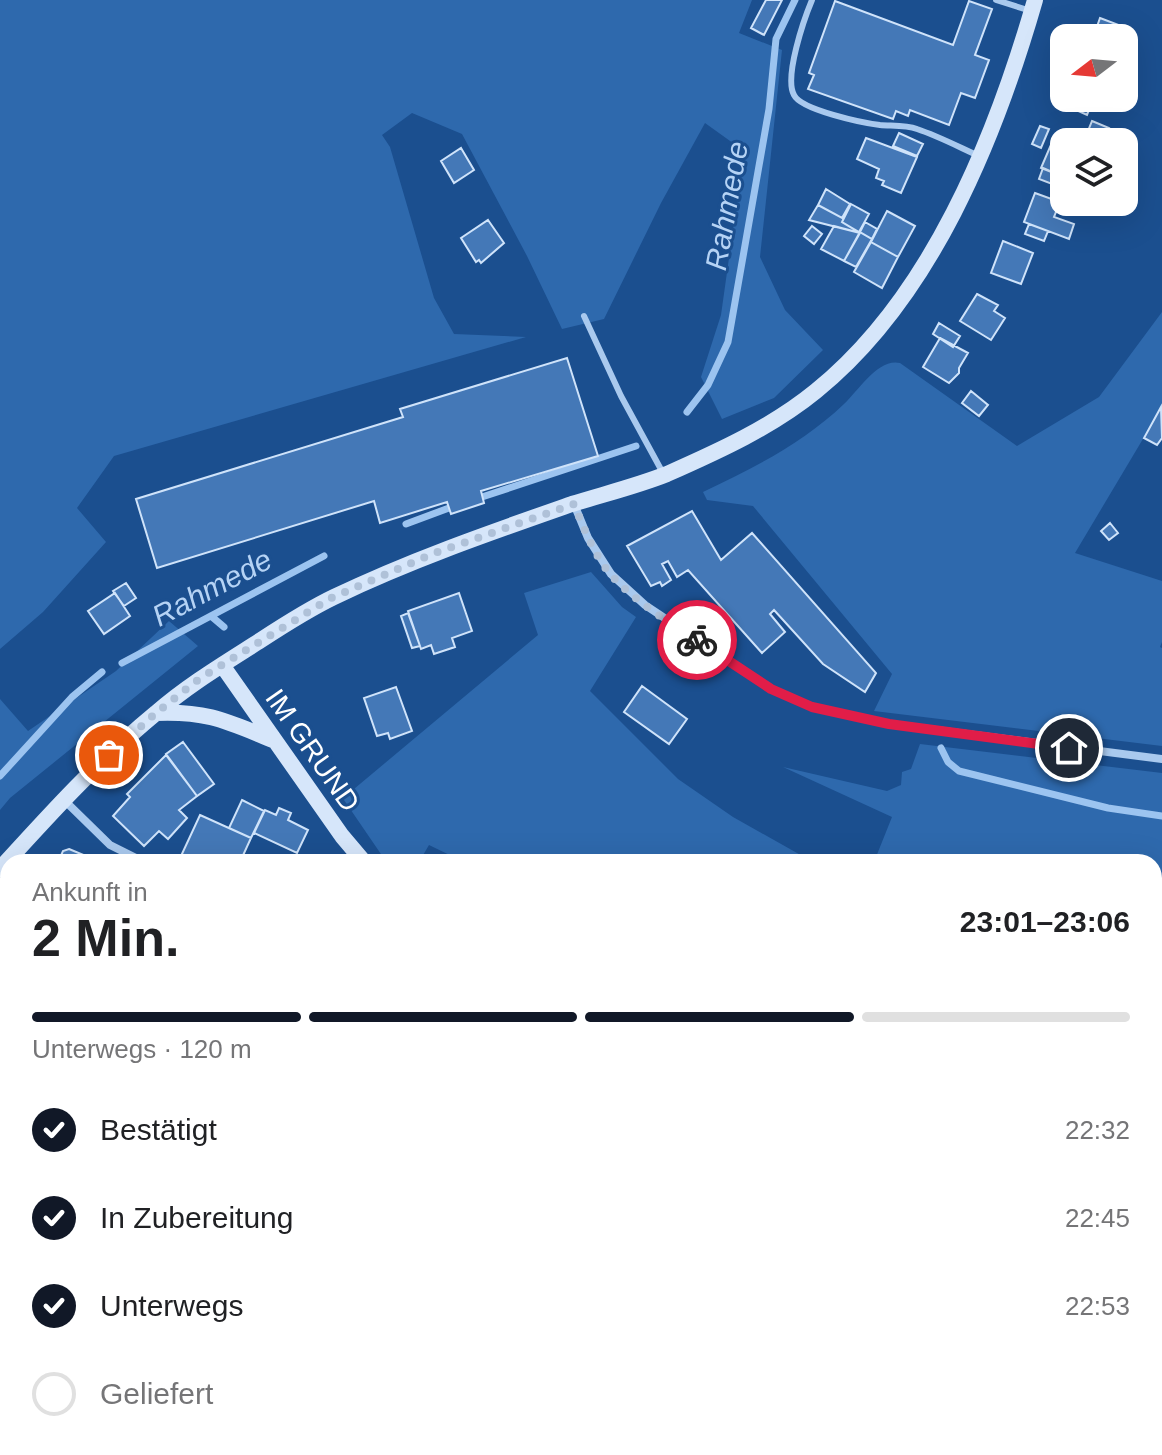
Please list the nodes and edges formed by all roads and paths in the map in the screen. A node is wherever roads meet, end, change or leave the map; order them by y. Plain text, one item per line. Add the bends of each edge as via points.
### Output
1 (812, 0) edge
2 (996, 0) edge
3 (1033, 6) edge
4 (979, 156) junction
5 (584, 316) dead end
6 (664, 475) junction
7 (574, 504) junction
8 (222, 665) junction
9 (156, 713) junction
10 (274, 741) junction
11 (1162, 759) edge
12 (63, 800) junction
13 (14, 854) edge
14 (128, 854) edge
15 (357, 854) edge

1 - 4 lane via 793,72 798,101 866,122 915,128
2 - 3 lane
3 - 4 main road
4 - 6 main road via 929,258 887,320 850,360 757,431
5 - 6 lane
6 - 7 main road
7 - 8 main road via 432,554 331,598
7 - 11 street via 611,574 645,605 771,689 812,707 903,727
8 - 9 main road
8 - 10 main road, IM GRUND
9 - 10 main road via 218,717
9 - 12 main road
10 - 15 main road, IM GRUND
12 - 13 main road
12 - 14 street via 110,845

